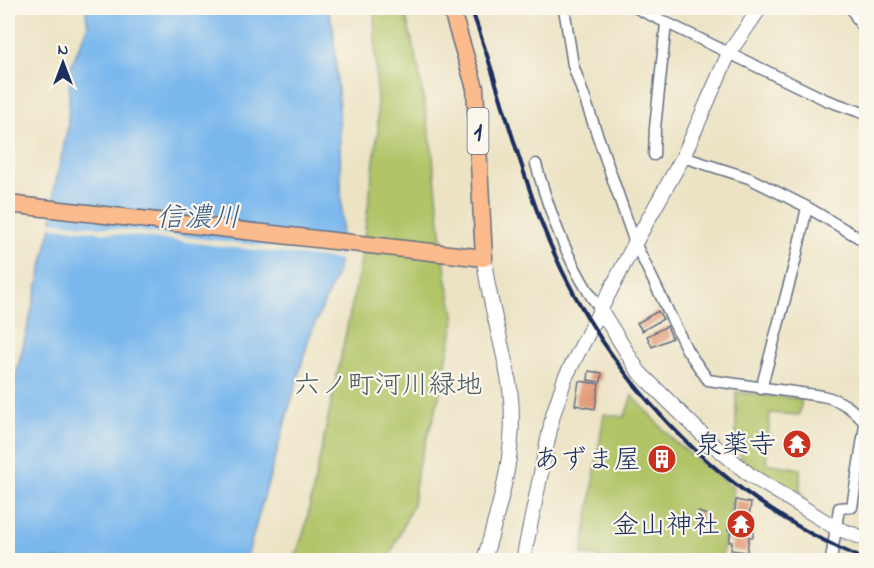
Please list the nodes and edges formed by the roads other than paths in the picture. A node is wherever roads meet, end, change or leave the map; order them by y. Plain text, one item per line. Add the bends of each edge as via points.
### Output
1 (451, 8) edge
2 (564, 8) edge
3 (636, 8) edge
4 (760, 8) edge
5 (851, 8) edge
6 (666, 24) junction
7 (867, 33) edge
8 (729, 53) junction
9 (867, 114) edge
10 (654, 155) dead end
11 (683, 157) junction
12 (536, 164) dead end
13 (8, 204) edge
14 (807, 207) junction
15 (867, 242) edge
16 (635, 243) junction
17 (478, 258) junction
18 (600, 309) junction
19 (760, 389) junction
20 (866, 421) edge
21 (836, 528) junction
22 (867, 538) edge
23 (484, 561) edge
24 (523, 561) edge
25 (831, 561) edge

1 - 17 main road, 1 via 475,88
2 - 16 street via 573,65
3 - 6 street
4 - 8 street
5 - 7 street
6 - 8 street
6 - 10 street
8 - 9 street via 826,100
8 - 11 street
11 - 14 street via 749,178
11 - 16 street
12 - 18 street via 564,243 584,288
13 - 17 main road
14 - 15 street
14 - 19 street
16 - 18 street
16 - 19 street via 687,350 708,380
17 - 23 street via 495,312 513,427
18 - 21 street via 639,372 711,443 750,475
18 - 24 street via 559,395
19 - 20 street via 838,400
20 - 21 street via 852,507 839,508
21 - 22 street
21 - 25 street

